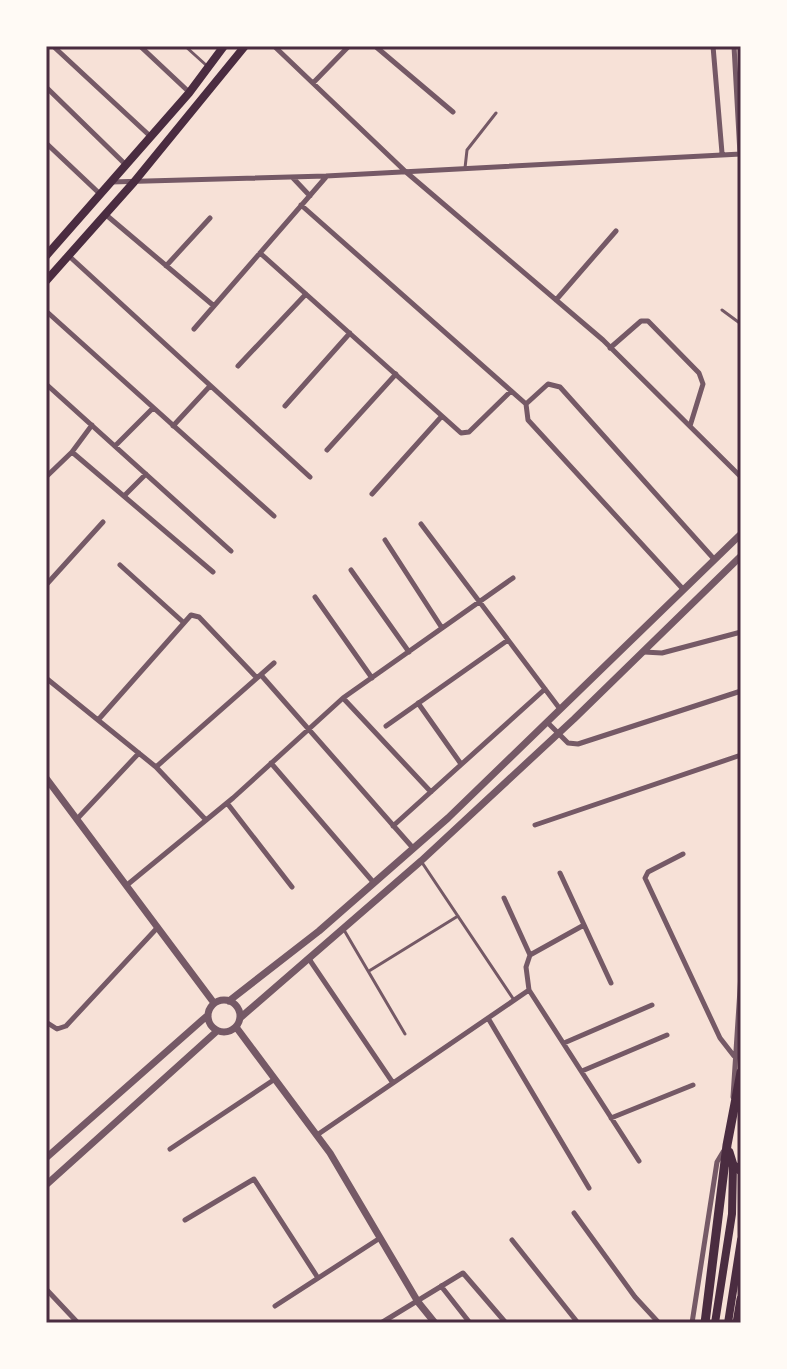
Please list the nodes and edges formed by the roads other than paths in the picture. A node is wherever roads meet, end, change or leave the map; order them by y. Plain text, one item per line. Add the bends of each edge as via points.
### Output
1 (53, 46) edge
2 (140, 46) edge
3 (185, 46) edge
4 (224, 46) edge
5 (245, 46) edge
6 (274, 46) edge
7 (349, 46) edge
8 (375, 46) edge
9 (713, 46) edge
10 (734, 46) edge
11 (208, 68) junction
12 (313, 83) junction
13 (46, 87) edge
14 (189, 93) junction
15 (453, 112) dead end
16 (496, 113) dead end
17 (150, 136) junction
18 (46, 143) edge
19 (722, 153) junction
20 (741, 154) edge
21 (125, 164) junction
22 (465, 168) junction
23 (406, 172) junction
24 (326, 176) junction
25 (292, 177) junction
26 (110, 182) junction
27 (134, 182) junction
28 (101, 195) junction
29 (310, 196) junction
30 (301, 205) junction
31 (105, 214) junction
32 (210, 218) dead end
33 (616, 231) dead end
34 (47, 253) edge
35 (260, 253) junction
36 (68, 255) junction
37 (166, 266) junction
38 (46, 281) edge
39 (306, 294) junction
40 (556, 300) junction
41 (214, 306) junction
42 (722, 310) dead end
43 (46, 311) edge
44 (741, 324) edge
45 (194, 329) dead end
46 (350, 333) junction
47 (610, 348) junction
48 (238, 366) dead end
49 (396, 374) junction
50 (46, 384) edge
51 (210, 386) junction
52 (511, 391) junction
53 (526, 404) junction
54 (285, 406) dead end
55 (153, 408) junction
56 (442, 416) junction
57 (92, 425) junction
58 (173, 426) junction
59 (690, 426) junction
60 (115, 446) junction
61 (327, 450) dead end
62 (72, 452) junction
63 (146, 474) junction
64 (46, 477) edge
65 (310, 477) dead end
66 (741, 477) edge
67 (372, 494) dead end
68 (124, 496) junction
69 (274, 516) dead end
70 (103, 522) dead end
71 (421, 524) dead end
72 (741, 534) edge
73 (385, 540) dead end
74 (231, 551) dead end
75 (741, 556) edge
76 (714, 559) junction
77 (120, 565) dead end
78 (351, 570) dead end
79 (213, 572) dead end
80 (513, 578) dead end
81 (46, 585) edge
82 (682, 588) junction
83 (315, 597) dead end
84 (479, 602) junction
85 (183, 622) junction
86 (442, 628) junction
87 (741, 632) edge
88 (508, 640) junction
89 (409, 652) junction
90 (643, 652) junction
91 (274, 663) dead end
92 (259, 677) junction
93 (46, 678) edge
94 (372, 678) junction
95 (545, 689) junction
96 (741, 691) edge
97 (343, 698) junction
98 (418, 703) junction
99 (561, 711) junction
100 (98, 720) junction
101 (548, 723) junction
102 (386, 726) dead end
103 (308, 730) junction
104 (558, 734) junction
105 (139, 753) junction
106 (741, 755) edge
107 (271, 763) junction
108 (461, 764) junction
109 (156, 767) junction
110 (47, 783) edge
111 (431, 792) junction
112 (227, 803) junction
113 (77, 819) junction
114 (206, 820) junction
115 (535, 825) dead end
116 (393, 826) junction
117 (413, 848) junction
118 (683, 854) dead end
119 (421, 861) junction
120 (560, 873) dead end
121 (374, 883) junction
122 (127, 885) junction
123 (292, 887) dead end
124 (504, 898) dead end
125 (458, 916) junction
126 (584, 925) junction
127 (158, 927) junction
128 (344, 930) junction
129 (530, 955) junction
130 (309, 959) junction
131 (368, 972) junction
132 (741, 974) edge
133 (611, 983) dead end
134 (529, 990) junction
135 (514, 1000) junction
136 (229, 1001) junction
137 (214, 1003) junction
138 (652, 1005) dead end
139 (208, 1015) junction
140 (240, 1018) junction
141 (488, 1018) junction
142 (46, 1022) edge
143 (236, 1027) junction
144 (217, 1031) junction
145 (405, 1034) dead end
146 (667, 1035) dead end
147 (564, 1043) junction
148 (734, 1056) junction
149 (582, 1071) junction
150 (741, 1072) edge
151 (275, 1079) junction
152 (393, 1083) junction
153 (693, 1085) dead end
154 (740, 1107) edge
155 (611, 1118) junction
156 (732, 1118) junction
157 (317, 1135) junction
158 (727, 1145) junction
159 (170, 1149) dead end
160 (46, 1158) edge
161 (639, 1161) dead end
162 (737, 1168) edge
163 (46, 1185) edge
164 (589, 1188) dead end
165 (574, 1213) dead end
166 (185, 1220) dead end
167 (380, 1238) junction
168 (512, 1240) dead end
169 (741, 1240) edge
170 (318, 1278) junction
171 (441, 1286) junction
172 (46, 1289) edge
173 (741, 1299) edge
174 (418, 1302) junction
175 (275, 1306) dead end
176 (78, 1323) edge
177 (381, 1323) edge
178 (435, 1323) edge
179 (470, 1323) edge
180 (506, 1323) edge
181 (578, 1323) edge
182 (659, 1323) edge
183 (692, 1323) edge
184 (705, 1323) edge
185 (715, 1323) edge
186 (728, 1323) edge
187 (737, 1323) edge

1 - 17 street
2 - 14 street
3 - 11 lane
4 - 11 main road
5 - 27 main road
6 - 12 street
7 - 12 street
8 - 15 street
9 - 19 street
10 - 20 street
11 - 14 main road
12 - 23 street
13 - 21 street
14 - 17 main road
16 - 22 lane via 467,150
17 - 21 main road
18 - 28 street
19 - 20 street
19 - 22 street
21 - 26 main road
22 - 23 street
23 - 24 street
23 - 40 street
24 - 25 street
24 - 29 street
25 - 27 street
25 - 29 street
26 - 27 street
26 - 28 main road
27 - 31 main road
28 - 34 main road
29 - 30 street
30 - 35 street
30 - 52 street
31 - 36 main road
31 - 37 street
32 - 37 street
33 - 40 street
35 - 39 street
35 - 41 street
36 - 38 main road
36 - 51 street
37 - 41 street
39 - 46 street
39 - 48 street
40 - 47 street
41 - 45 street
42 - 44 lane
43 - 55 street
46 - 49 street
46 - 54 street
47 - 59 street
47 - 59 street via 641,321 648,321 699,373 703,384
49 - 56 street
49 - 61 street
50 - 57 street
51 - 58 street
51 - 65 street
52 - 53 street
52 - 56 street via 465,434
53 - 76 street via 548,384 560,387
53 - 82 street via 528,420
55 - 58 street
55 - 60 street
56 - 67 street
57 - 60 street
57 - 62 street
58 - 69 street
59 - 66 street
60 - 63 street
62 - 64 street
62 - 68 street
63 - 68 street
63 - 74 street
68 - 79 street
70 - 81 street
71 - 84 street
72 - 76 street
73 - 86 street
75 - 90 street
76 - 82 street
77 - 85 street
78 - 89 street
80 - 84 street
82 - 99 street
83 - 94 street
84 - 86 street
84 - 88 street
85 - 92 street via 191,615 199,617
85 - 100 street
86 - 89 street
87 - 90 street via 662,653
88 - 95 street
88 - 98 street
89 - 94 street
90 - 104 street
91 - 92 street
92 - 103 street
92 - 109 street
93 - 100 street
94 - 97 street
95 - 99 street
95 - 108 street
96 - 104 street via 578,744
97 - 103 street
97 - 111 street
98 - 102 street
98 - 108 street
99 - 101 street
100 - 105 street
101 - 104 street
101 - 117 street
103 - 107 street
103 - 116 street
104 - 119 street
105 - 109 street
105 - 113 street
106 - 115 street
107 - 112 street
107 - 121 street
108 - 111 street
109 - 114 street
110 - 113 street
111 - 116 street
112 - 114 street
112 - 123 street
113 - 122 street
114 - 122 street
116 - 117 street
117 - 121 street
118 - 148 street via 645,878 720,1038
119 - 125 lane
119 - 128 street
120 - 126 street
121 - 136 street
122 - 127 street
124 - 129 street
125 - 131 lane
125 - 135 lane
126 - 129 street
126 - 133 street
127 - 137 street
127 - 142 street via 66,1026 57,1029
128 - 130 street
128 - 131 lane
129 - 134 street
130 - 140 street
130 - 152 street
131 - 145 lane
132 - 148 street
134 - 135 street
134 - 147 street
135 - 141 street
136 - 137 street
136 - 140 street
137 - 139 street
138 - 147 street
139 - 144 street
139 - 160 street
140 - 143 street
141 - 152 street
141 - 164 street
143 - 144 street
143 - 151 street
144 - 163 street
146 - 149 street
147 - 149 street
148 - 156 street
149 - 155 street
150 - 156 main road
151 - 157 street
151 - 159 street
152 - 157 street
153 - 155 street
154 - 156 main road
155 - 161 street
156 - 158 main road
157 - 167 street
158 - 162 main road
158 - 183 street via 717,1162
158 - 184 main road
162 - 185 main road
165 - 182 street
166 - 170 street via 254,1179
167 - 170 street
167 - 174 street
168 - 181 street
169 - 186 main road
170 - 175 street
171 - 174 street
171 - 179 street
171 - 180 street via 459,1274 467,1275
172 - 176 street
173 - 187 main road
174 - 177 street
174 - 178 street

